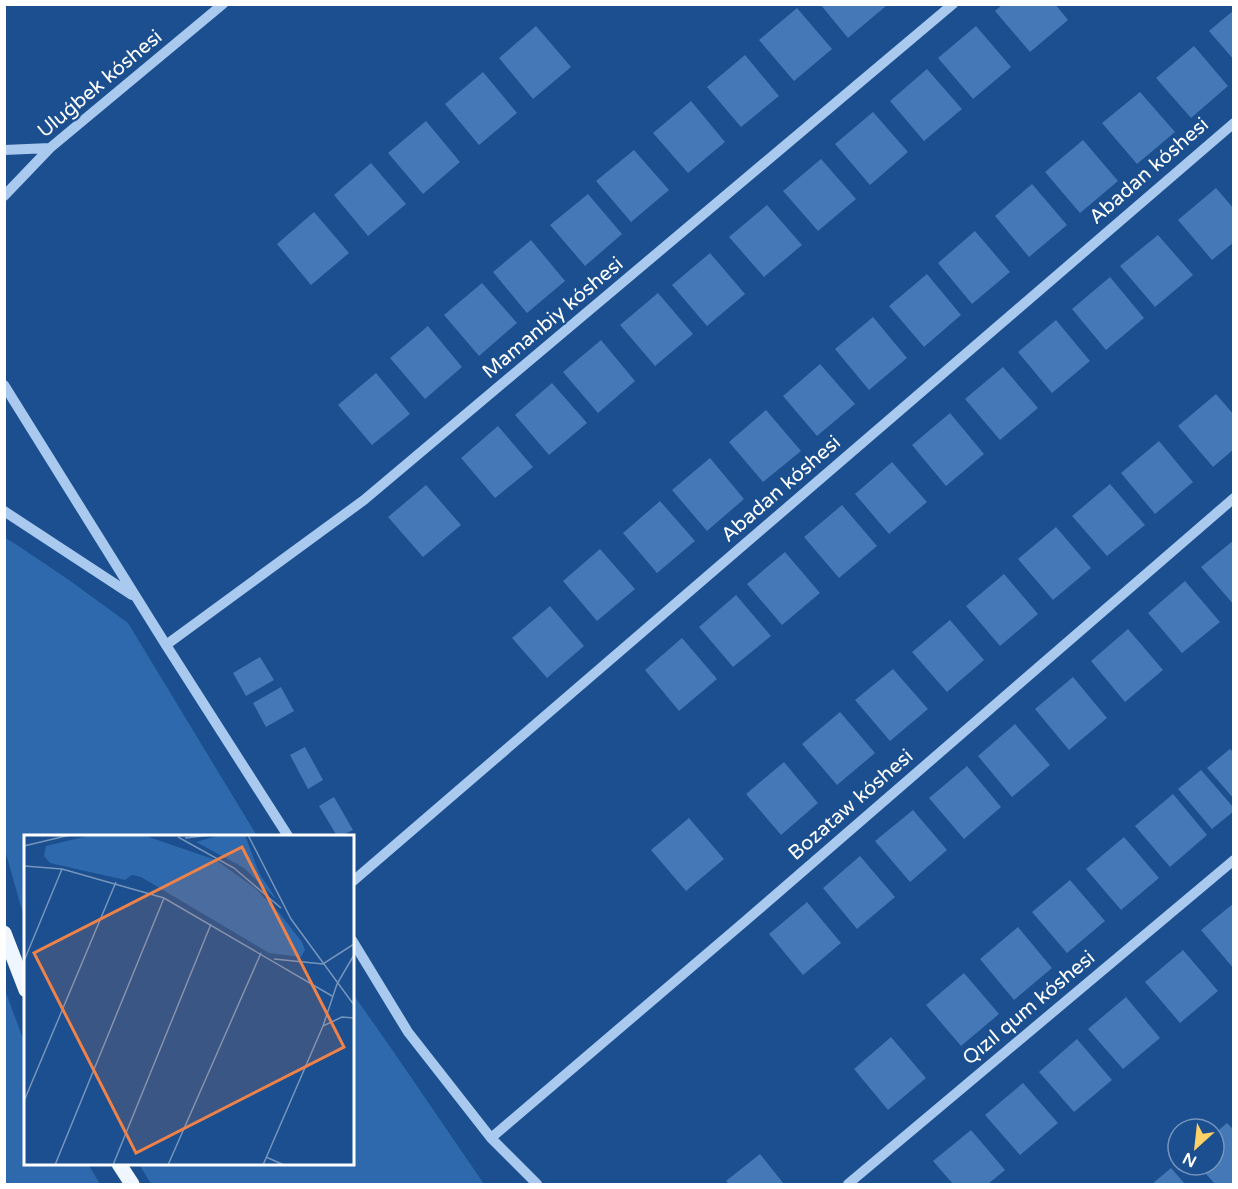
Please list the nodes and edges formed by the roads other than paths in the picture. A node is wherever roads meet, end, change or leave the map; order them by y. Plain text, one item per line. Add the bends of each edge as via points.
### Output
1 (223, 4) edge
2 (953, 4) edge
3 (1233, 123) edge
4 (50, 148) junction
5 (4, 150) edge
6 (4, 196) edge
7 (4, 385) edge
8 (1233, 498) edge
9 (4, 511) edge
10 (136, 598) junction
11 (166, 645) junction
12 (287, 835) edge
13 (1233, 860) edge
14 (354, 880) edge
15 (4, 933) edge
16 (354, 943) edge
17 (24, 985) edge
18 (491, 1137) junction
19 (119, 1165) edge
20 (132, 1185) edge
21 (537, 1185) edge
22 (848, 1185) edge

1 - 4 street, Uluǵbek kóshesi
2 - 11 street, Mamanbiy kóshesi via 364,500
3 - 14 street, Abadan kóshesi
4 - 5 street
4 - 6 street, Uluǵbek kóshesi
7 - 10 street
8 - 18 street, Bozataw kóshesi
9 - 10 street
10 - 11 street
11 - 12 street
13 - 22 street, Qızıl qum kóshesi
15 - 17 main road
16 - 18 street via 408,1032
18 - 21 street
19 - 20 main road

